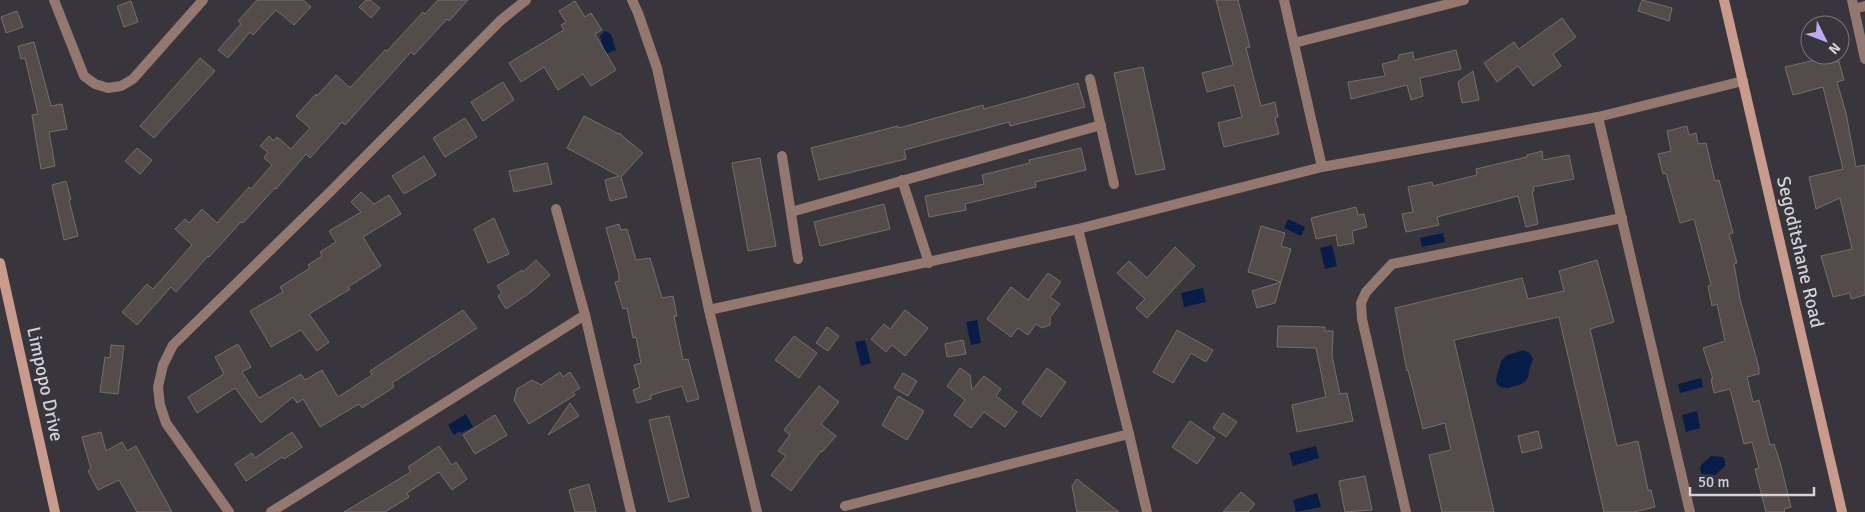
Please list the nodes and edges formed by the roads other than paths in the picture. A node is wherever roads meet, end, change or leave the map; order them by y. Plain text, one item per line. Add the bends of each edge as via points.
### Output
1 (54, 0) edge
2 (203, 0) edge
3 (526, 0) edge
4 (632, 0) edge
5 (1284, 0) edge
6 (1464, 0) edge
7 (1724, 0) edge
8 (1853, 4) edge
9 (1865, 6) edge
10 (1294, 43) junction
11 (1865, 59) edge
12 (1090, 79) dead end
13 (1742, 81) junction
14 (1598, 117) junction
15 (1101, 125) junction
16 (782, 156) dead end
17 (1322, 167) junction
18 (902, 180) junction
19 (1114, 184) dead end
20 (556, 209) dead end
21 (791, 212) junction
22 (1622, 218) junction
23 (1078, 229) junction
24 (798, 259) dead end
25 (0, 263) edge
26 (929, 263) junction
27 (709, 310) junction
28 (585, 315) junction
29 (1130, 434) junction
30 (845, 506) dead end
31 (55, 512) edge
32 (229, 512) edge
33 (271, 512) edge
34 (631, 512) edge
35 (757, 512) edge
36 (1147, 512) edge
37 (1406, 512) edge
38 (1690, 512) edge
39 (1842, 512) edge

1 - 2 street via 84,76 101,87 115,88 133,79
3 - 32 street via 173,345 163,365 158,387 166,423
4 - 27 street via 657,68
5 - 10 street
6 - 10 street
7 - 13 street, Segoditshane Road
8 - 9 street
8 - 11 street
10 - 17 street
12 - 15 street
13 - 14 street
13 - 39 street, Segoditshane Road
14 - 17 street
14 - 22 street
15 - 18 street
15 - 19 street
16 - 21 street
17 - 23 street
18 - 21 street
18 - 26 street
20 - 28 street
21 - 24 street
22 - 37 street via 1392,264 1366,292 1361,303 1362,319
22 - 38 street
23 - 26 street
23 - 29 street
25 - 31 street, Limpopo Drive
26 - 27 street
27 - 35 street
28 - 33 street
28 - 34 street
29 - 30 street
29 - 36 street

